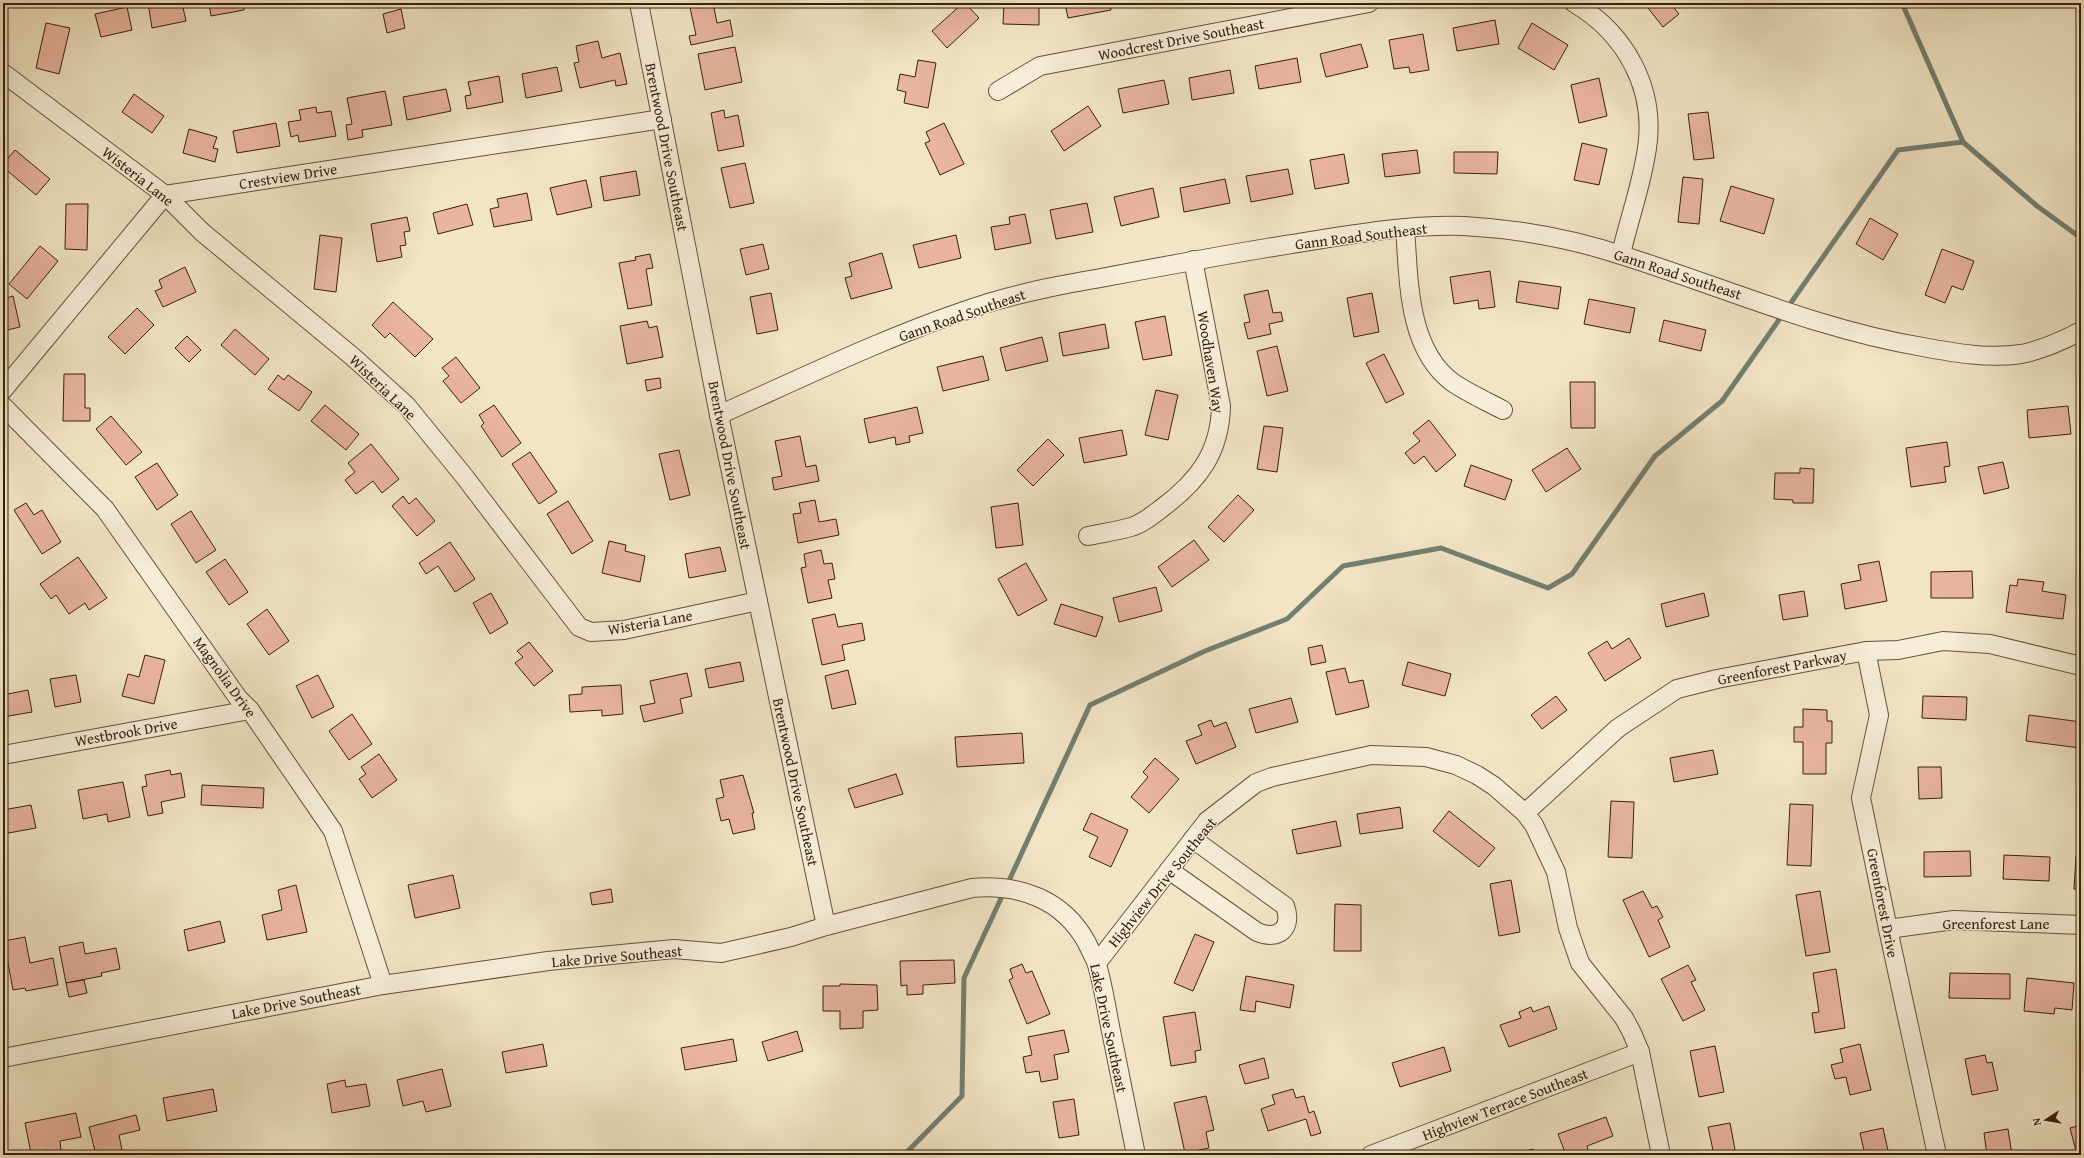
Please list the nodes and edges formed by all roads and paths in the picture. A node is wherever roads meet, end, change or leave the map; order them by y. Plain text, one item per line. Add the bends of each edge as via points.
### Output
1 (639, 3) edge
2 (1369, 3) edge
3 (1574, 3) edge
4 (3, 73) edge
5 (998, 90) dead end
6 (662, 119) junction
7 (165, 195) junction
8 (1405, 228) junction
9 (1621, 254) junction
10 (1193, 260) junction
11 (2081, 331) edge
12 (3, 390) edge
13 (3, 406) edge
14 (1503, 410) dead end
15 (719, 415) junction
16 (1088, 536) dead end
17 (758, 601) junction
18 (1866, 651) junction
19 (2081, 666) edge
20 (250, 710) junction
21 (3, 754) edge
22 (1525, 813) junction
23 (1193, 839) junction
24 (1169, 870) junction
25 (2081, 925) edge
26 (826, 926) junction
27 (1888, 928) junction
28 (1097, 964) junction
29 (383, 985) junction
30 (1640, 1052) junction
31 (3, 1058) edge
32 (1136, 1155) edge
33 (1371, 1155) edge
34 (1662, 1155) edge
35 (1937, 1155) edge

1 - 6 street, Brentwood Drive Southeast
2 - 5 street, Woodcrest Drive Southeast via 1040,66
3 - 9 street via 1607,26 1618,40 1635,70 1647,104 1648,147
4 - 7 street, Wisteria Lane
6 - 7 street, Crestview Drive
6 - 15 street, Brentwood Drive Southeast
7 - 12 street
7 - 17 street, Wisteria Lane via 202,232 354,357 407,406 579,627 591,632 624,630
8 - 9 street, Gann Road Southeast via 1493,228 1564,240
8 - 10 street, Gann Road Southeast
8 - 14 street via 1413,305 1424,347 1452,382
9 - 11 street, Gann Road Southeast via 1842,329 1902,344 1977,355 2005,355 2033,351
10 - 15 street, Gann Road Southeast via 1036,290 989,302 858,352
10 - 16 street, Woodhaven Way via 1221,406 1216,441 1199,474 1172,501 1132,526
13 - 20 street, Magnolia Drive via 105,509 238,698
15 - 17 street, Brentwood Drive Southeast
17 - 26 street, Brentwood Drive Southeast
18 - 19 street, Greenforest Parkway via 1898,650 1943,641 1990,644
18 - 22 street, Greenforest Parkway via 1717,679 1678,689 1618,728
18 - 27 street, Greenforest Drive via 1879,715 1861,798
20 - 21 street, Westbrook Drive
20 - 29 street, Magnolia Drive via 333,832
22 - 23 street, Highview Drive Southeast via 1494,786 1456,765 1426,756 1371,755 1256,782 1207,821
22 - 30 street, Highview Drive Southeast via 1537,830 1556,872 1568,928 1580,963 1624,1018
23 - 24 street, Highview Drive Southeast
23 - 24 street via 1281,902 1289,916 1286,927 1277,934 1267,936 1257,932
24 - 28 street, Highview Drive Southeast
25 - 27 street, Greenforest Lane via 1954,920
26 - 28 street, Lake Drive Southeast via 972,888 1012,889 1053,904 1067,915 1079,928
26 - 29 street, Lake Drive Southeast via 791,937 720,952 674,949 548,961
27 - 35 street, Greenforest Drive
28 - 32 street, Lake Drive Southeast
29 - 31 street, Lake Drive Southeast
30 - 33 street, Highview Terrace Southeast
30 - 34 street, Highview Drive Southeast

